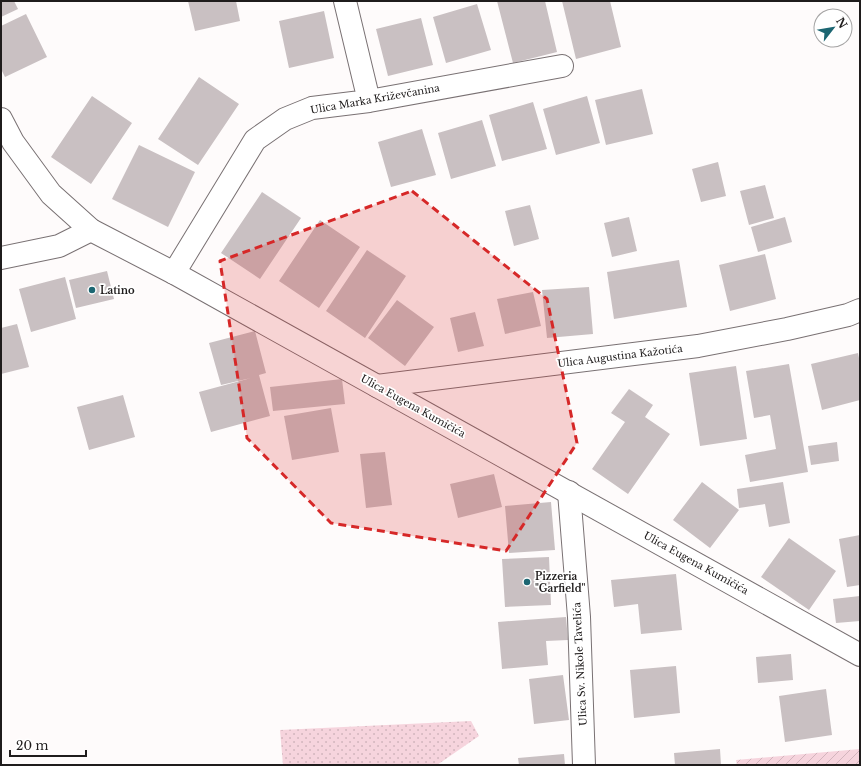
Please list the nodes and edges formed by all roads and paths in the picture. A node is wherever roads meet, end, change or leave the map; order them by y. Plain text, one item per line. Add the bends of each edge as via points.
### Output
1 (345, 1) edge
2 (562, 66) dead end
3 (369, 101) junction
4 (1, 119) edge
5 (91, 230) junction
6 (1, 258) edge
7 (174, 274) junction
8 (860, 310) edge
9 (377, 386) junction
10 (569, 492) junction
11 (860, 655) edge
12 (584, 765) edge

1 - 3 street
2 - 3 street, Ulica Marka Križevčanina
3 - 7 street, Ulica Marka Križevčanina via 312,108 285,119 255,140
4 - 5 street, Ulica Eugena Kumičića via 13,142 51,194
5 - 6 street via 58,246
5 - 7 street, Ulica Eugena Kumičića
7 - 9 street, Ulica Eugena Kumičića
8 - 9 street, Ulica Augustina Kažotića via 848,316 698,346
9 - 10 street, Ulica Eugena Kumičića
10 - 11 street, Ulica Eugena Kumičića
10 - 12 street, Ulica Sv. Nikole Tavelića via 579,616

